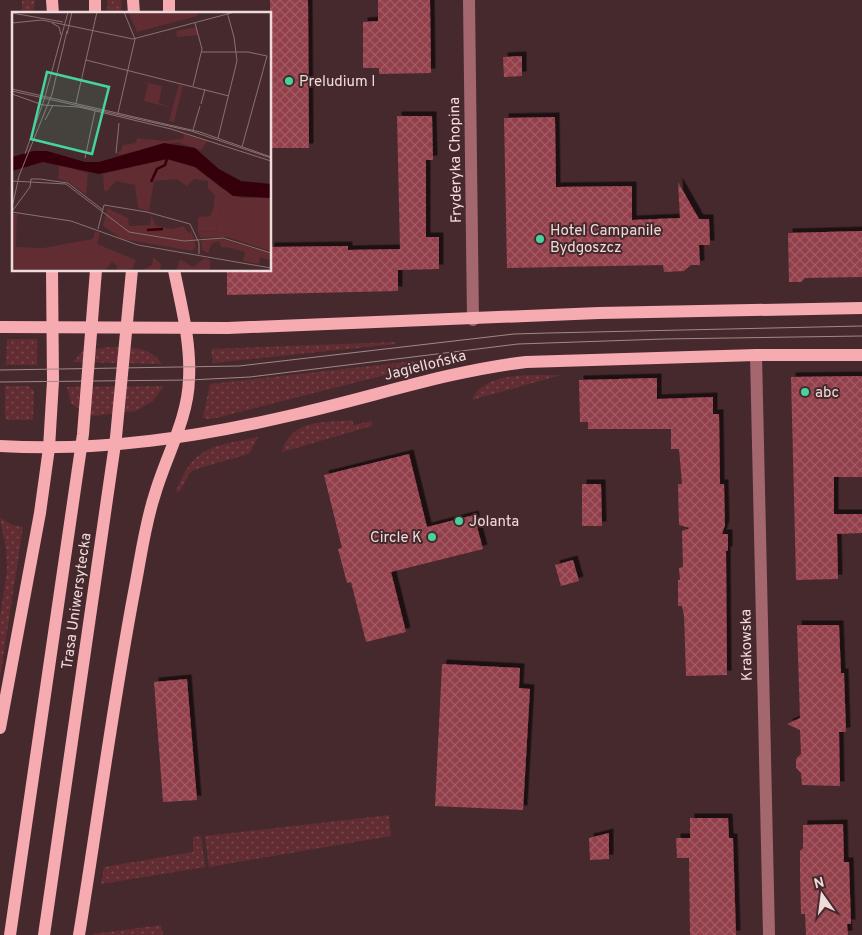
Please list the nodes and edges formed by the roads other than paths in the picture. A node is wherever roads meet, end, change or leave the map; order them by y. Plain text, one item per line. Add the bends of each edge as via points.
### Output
1 (469, 0) edge
2 (52, 271) edge
3 (96, 271) edge
4 (132, 271) edge
5 (174, 271) edge
6 (862, 308) edge
7 (473, 320) junction
8 (53, 326) junction
9 (0, 327) edge
10 (186, 328) junction
11 (862, 354) edge
12 (756, 355) junction
13 (173, 440) junction
14 (0, 446) edge
15 (49, 448) junction
16 (0, 728) edge
17 (10, 935) edge
18 (44, 935) edge
19 (79, 935) edge
20 (769, 935) edge

1 - 7 street, Fryderyka Chopina
2 - 8 main road
3 - 17 main road, Trasa Uniwersytecka, bridge via 83,434
4 - 18 main road, Trasa Uniwersytecka, bridge via 117,428
5 - 10 main road
6 - 7 main road
7 - 10 main road
8 - 9 main road
8 - 10 main road
8 - 15 main road via 54,382
10 - 13 main road via 189,380 185,411
11 - 12 main road, Jagiellońska
12 - 13 main road, Jagiellońska via 565,360 489,366 298,414
12 - 20 street, Krakowska
13 - 15 main road, Jagiellońska
13 - 19 main road via 154,496 135,588 108,738
14 - 15 main road, Jagiellońska
15 - 16 main road

